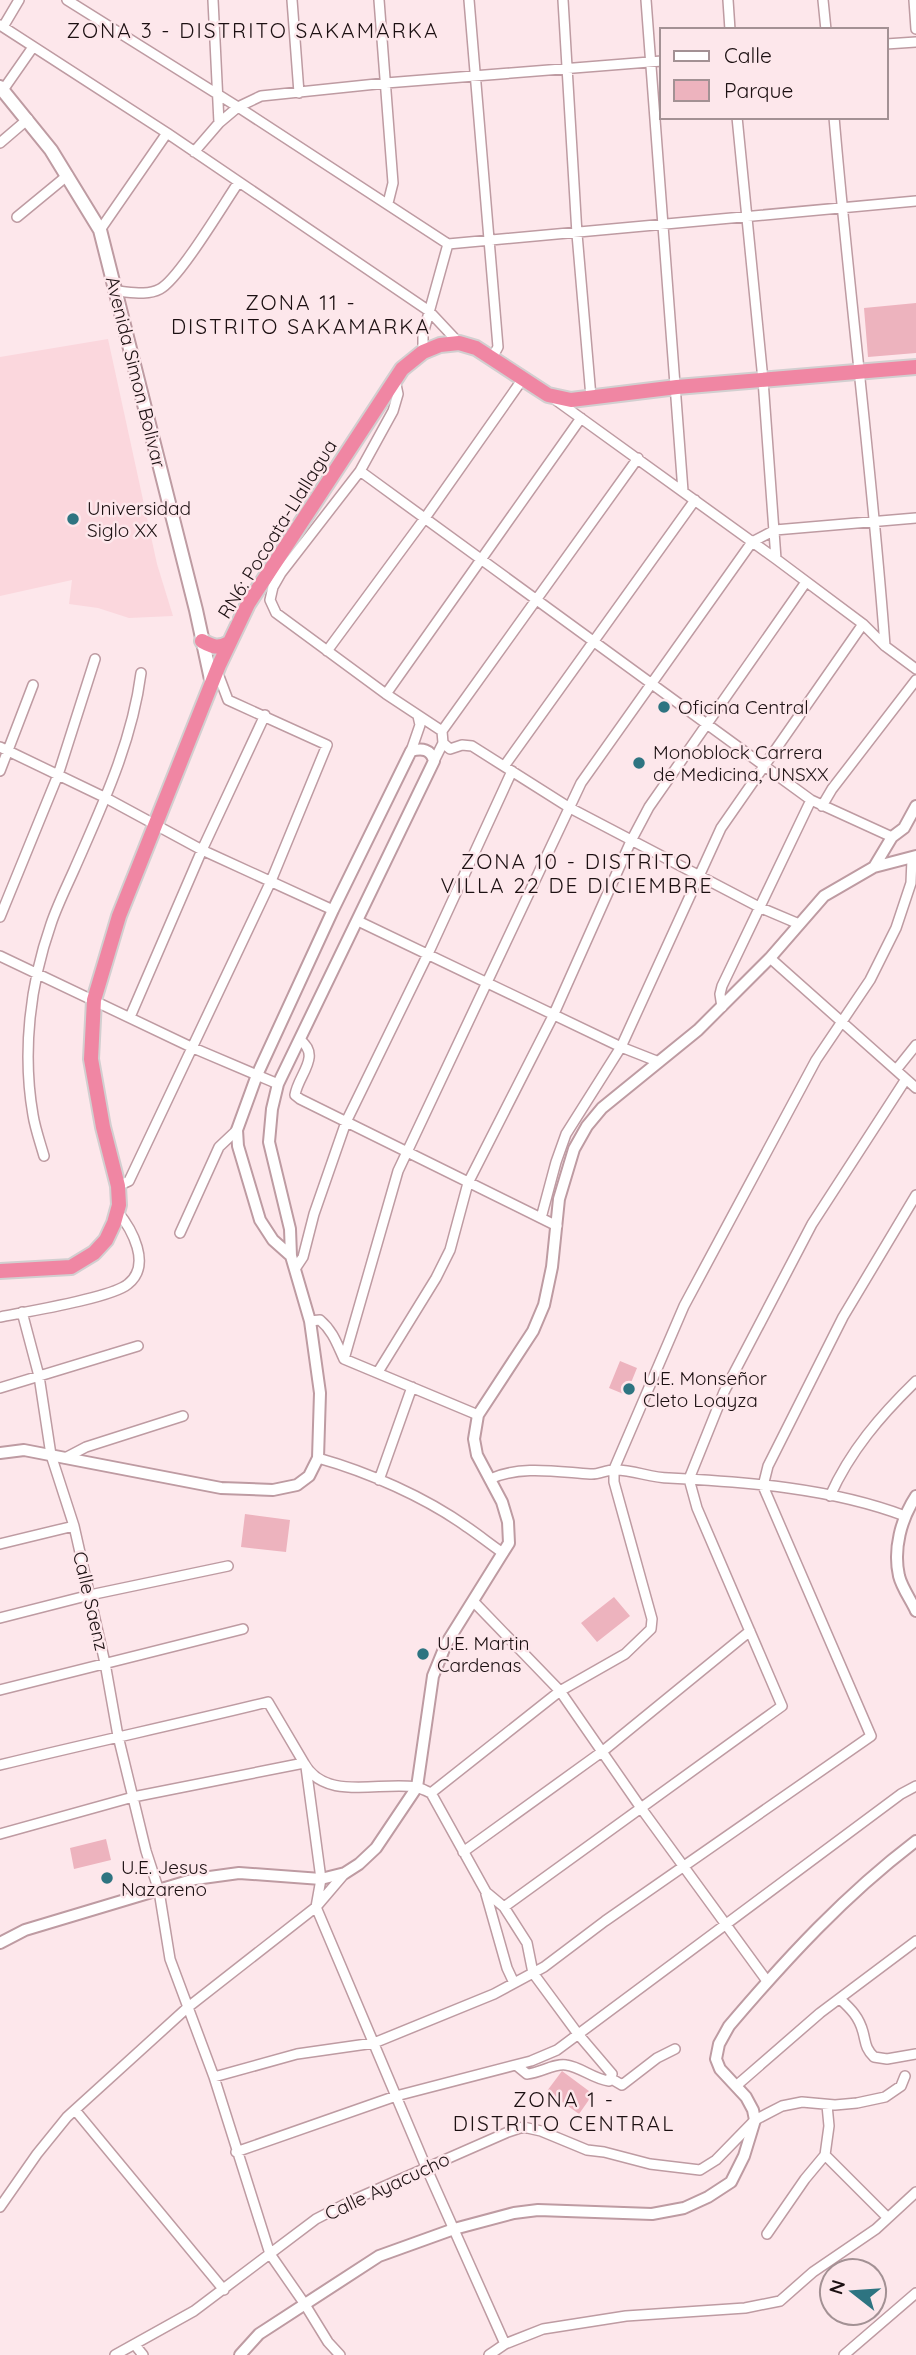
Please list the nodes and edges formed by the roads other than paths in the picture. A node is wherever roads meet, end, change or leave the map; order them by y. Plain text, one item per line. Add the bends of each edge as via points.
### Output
1 (19, 0) edge
2 (67, 0) edge
3 (213, 0) edge
4 (292, 0) edge
5 (379, 0) edge
6 (469, 0) edge
7 (563, 0) edge
8 (646, 0) edge
9 (728, 0) edge
10 (823, 0) edge
11 (914, 0) edge
12 (1, 26) edge
13 (730, 28) edge
14 (826, 28) edge
15 (916, 29) edge
16 (916, 42) edge
17 (888, 44) edge
18 (33, 47) junction
19 (660, 61) edge
20 (652, 62) junction
21 (568, 69) junction
22 (475, 76) junction
23 (386, 83) junction
24 (2, 89) edge
25 (299, 93) junction
26 (218, 95) junction
27 (238, 107) junction
28 (28, 118) junction
29 (737, 119) edge
30 (834, 119) edge
31 (219, 123) junction
32 (167, 133) junction
33 (0, 143) edge
34 (194, 152) junction
35 (68, 175) junction
36 (238, 183) junction
37 (916, 201) edge
38 (388, 203) junction
39 (841, 208) junction
40 (17, 217) dead end
41 (745, 218) junction
42 (664, 225) junction
43 (100, 230) junction
44 (577, 234) junction
45 (487, 242) junction
46 (448, 244) junction
47 (116, 292) junction
48 (429, 311) junction
49 (459, 343) junction
50 (423, 352) junction
51 (492, 358) junction
52 (916, 368) edge
53 (858, 372) junction
54 (395, 380) junction
55 (522, 380) junction
56 (763, 380) junction
57 (677, 387) junction
58 (548, 395) junction
59 (591, 397) junction
60 (581, 418) junction
61 (638, 458) junction
62 (360, 471) junction
63 (683, 491) junction
64 (695, 500) junction
65 (425, 518) junction
66 (916, 518) edge
67 (876, 521) junction
68 (775, 530) junction
69 (752, 541) junction
70 (482, 559) junction
71 (776, 559) junction
72 (806, 582) junction
73 (537, 598) junction
74 (863, 624) junction
75 (202, 641) junction
76 (595, 642) junction
77 (229, 643) junction
78 (885, 646) junction
79 (327, 651) junction
80 (95, 659) dead end
81 (916, 669) edge
82 (141, 673) dead end
83 (214, 677) junction
84 (916, 680) edge
85 (651, 683) junction
86 (33, 685) dead end
87 (386, 694) junction
88 (265, 715) junction
89 (418, 716) junction
90 (706, 723) junction
91 (442, 732) junction
92 (443, 743) junction
93 (4, 749) edge
94 (411, 751) junction
95 (434, 761) junction
96 (764, 766) junction
97 (509, 768) junction
98 (0, 771) edge
99 (58, 775) junction
100 (106, 798) junction
101 (811, 800) junction
102 (822, 806) junction
103 (916, 806) edge
104 (570, 808) junction
105 (155, 826) junction
106 (904, 828) junction
107 (916, 832) edge
108 (891, 839) junction
109 (631, 841) junction
110 (202, 850) junction
111 (910, 858) edge
112 (874, 867) junction
113 (699, 876) junction
114 (271, 881) junction
115 (759, 907) junction
116 (333, 910) junction
117 (0, 917) edge
118 (358, 921) junction
119 (799, 924) junction
120 (0, 956) edge
121 (427, 956) junction
122 (770, 958) junction
123 (38, 974) junction
124 (486, 983) junction
125 (94, 1000) junction
126 (722, 1007) junction
127 (553, 1016) junction
128 (130, 1017) junction
129 (841, 1023) junction
130 (300, 1040) junction
131 (916, 1045) edge
132 (191, 1047) junction
133 (621, 1048) junction
134 (659, 1062) junction
135 (896, 1070) junction
136 (257, 1074) junction
137 (906, 1079) junction
138 (278, 1084) junction
139 (916, 1088) edge
140 (346, 1122) junction
141 (237, 1129) junction
142 (407, 1152) junction
143 (44, 1156) dead end
144 (468, 1183) junction
145 (118, 1186) junction
146 (916, 1195) edge
147 (117, 1211) junction
148 (541, 1218) junction
149 (557, 1226) junction
150 (180, 1233) dead end
151 (291, 1256) junction
152 (295, 1269) junction
153 (0, 1271) edge
154 (22, 1312) junction
155 (0, 1317) edge
156 (310, 1321) junction
157 (138, 1346) dead end
158 (344, 1359) junction
159 (378, 1372) junction
160 (40, 1377) junction
161 (916, 1381) edge
162 (412, 1387) junction
163 (0, 1388) edge
164 (478, 1415) junction
165 (183, 1416) dead end
166 (0, 1453) edge
167 (51, 1455) junction
168 (65, 1458) junction
169 (318, 1458) junction
170 (614, 1469) junction
171 (490, 1479) junction
172 (689, 1479) junction
173 (379, 1480) junction
174 (763, 1486) junction
175 (830, 1496) junction
176 (916, 1496) edge
177 (905, 1516) junction
178 (74, 1525) junction
179 (0, 1544) edge
180 (503, 1553) junction
181 (228, 1566) dead end
182 (90, 1595) junction
183 (472, 1601) junction
184 (916, 1611) edge
185 (0, 1618) edge
186 (243, 1629) dead end
187 (750, 1631) junction
188 (105, 1663) junction
189 (0, 1690) edge
190 (560, 1691) junction
191 (118, 1735) junction
192 (603, 1751) junction
193 (0, 1765) edge
194 (305, 1765) junction
195 (916, 1786) edge
196 (417, 1787) junction
197 (431, 1793) junction
198 (133, 1797) junction
199 (641, 1808) junction
200 (0, 1835) edge
201 (916, 1841) edge
202 (463, 1852) junction
203 (684, 1866) junction
204 (345, 1873) junction
205 (321, 1879) junction
206 (159, 1891) junction
207 (486, 1892) junction
208 (316, 1907) junction
209 (504, 1907) junction
210 (727, 1924) junction
211 (916, 1941) edge
212 (0, 1943) edge
213 (533, 1973) junction
214 (768, 1981) junction
215 (514, 1983) junction
216 (840, 1999) junction
217 (187, 2008) junction
218 (578, 2034) junction
219 (374, 2043) junction
220 (675, 2049) dead end
221 (916, 2054) edge
222 (516, 2065) junction
223 (905, 2076) dead end
224 (214, 2077) junction
225 (610, 2078) junction
226 (736, 2086) junction
227 (396, 2096) junction
228 (827, 2105) junction
229 (75, 2110) junction
230 (755, 2120) junction
231 (236, 2152) junction
232 (825, 2155) junction
233 (426, 2167) junction
234 (916, 2192) edge
235 (0, 2207) edge
236 (887, 2217) junction
237 (454, 2229) junction
238 (767, 2234) dead end
239 (270, 2254) junction
240 (224, 2290) junction
241 (916, 2292) edge
242 (304, 2303) junction
243 (505, 2344) junction
244 (135, 2345) junction
245 (115, 2355) edge
246 (143, 2355) edge
247 (240, 2355) edge
248 (340, 2355) edge
249 (489, 2355) edge
250 (844, 2355) edge

1 - 12 street
2 - 26 street
3 - 26 street
4 - 25 street
5 - 23 street
6 - 22 street
7 - 21 street
8 - 20 street
9 - 13 street
10 - 14 street
11 - 15 street
12 - 18 street
16 - 17 street
18 - 24 street
18 - 32 street
19 - 20 street
20 - 21 street
20 - 42 street
21 - 22 street
21 - 44 street
22 - 23 street
22 - 45 street
23 - 25 street
23 - 38 street via 393,183
24 - 28 main road, Avenida Simon Bolivar
25 - 27 street via 261,96
26 - 27 street
26 - 31 street
27 - 31 street
27 - 38 street
28 - 33 street
28 - 35 main road, Avenida Simon Bolivar
29 - 41 street
30 - 39 street
31 - 34 street
32 - 34 street
32 - 43 street
34 - 36 street
35 - 40 street
35 - 43 main road, Avenida Simon Bolivar
36 - 47 street via 162,288 148,294
36 - 48 street
37 - 39 street
38 - 46 street
39 - 41 street
39 - 53 street
41 - 42 street
41 - 56 street
42 - 44 street
42 - 57 street
43 - 47 main road, Avenida Simon Bolivar
44 - 45 street
44 - 59 street
45 - 46 street
45 - 51 street via 498,347
46 - 48 street
47 - 75 main road, Avenida Simon Bolivar
48 - 49 street
48 - 50 street
49 - 50 highway, RN6: Pocoata-Llallagua
49 - 51 highway
50 - 54 highway, RN6: Pocoata-Llallagua
51 - 55 highway
52 - 53 highway
53 - 56 highway
53 - 67 street
54 - 62 street via 398,394 393,411
54 - 77 highway, RN6: Pocoata-Llallagua via 248,604
55 - 58 highway
55 - 65 street
56 - 57 highway
56 - 68 street
57 - 59 highway
57 - 63 street
58 - 59 highway via 570,400
58 - 60 street
60 - 61 street
60 - 70 street
61 - 63 street
61 - 73 street
62 - 65 street
62 - 79 street via 281,573 270,600 276,613
63 - 64 street
64 - 69 street
64 - 76 street
65 - 70 street
65 - 79 street
66 - 67 street
67 - 68 street
67 - 78 street
68 - 69 street
68 - 71 street
69 - 71 street
69 - 85 street
70 - 73 street
70 - 87 street
71 - 72 street
72 - 74 street
72 - 90 street
73 - 76 street
73 - 91 street
74 - 78 street
74 - 96 street
75 - 77 highway via 213,648
75 - 83 main road, Avenida Simon Bolivar
76 - 85 street
76 - 97 street
77 - 83 highway, RN6: Pocoata-Llallagua
78 - 81 street
79 - 87 street
80 - 99 street
82 - 100 street via 129,735
83 - 88 street via 229,700
83 - 105 highway, RN6: Pocoata-Llallagua
84 - 102 street
85 - 90 street
85 - 104 street via 581,783
86 - 93 street
87 - 89 street
88 - 110 street
88 - 114 street via 327,745
89 - 91 street
89 - 94 street via 420,725
90 - 96 street
90 - 109 street
91 - 92 street
92 - 95 street
92 - 97 street via 450,749 472,746
93 - 98 street
93 - 99 street
94 - 95 street via 425,750
94 - 116 street
95 - 118 street
96 - 101 street
96 - 113 street via 721,828
97 - 104 street
97 - 121 street
99 - 100 street
99 - 117 street
100 - 105 street
100 - 123 street via 51,924
101 - 102 street
101 - 115 street
102 - 108 street
103 - 106 street
104 - 109 street
104 - 124 street
105 - 110 street
105 - 125 highway, RN6: Pocoata-Llallagua via 119,916
106 - 107 street
106 - 108 street
108 - 111 street via 895,856
108 - 112 street
109 - 113 street
109 - 127 street
110 - 114 street
110 - 128 street
111 - 112 street
111 - 129 street via 911,883 896,928 870,980
112 - 119 street via 824,896
113 - 115 street
113 - 133 street
114 - 116 street
114 - 132 street
115 - 119 street
115 - 126 street via 722,986
116 - 136 street
118 - 121 street
118 - 130 street
119 - 122 street
120 - 123 street
121 - 124 street
121 - 140 street
122 - 126 street
122 - 129 street
123 - 125 street
123 - 143 street via 28,1029 29,1064 33,1115
124 - 127 street
124 - 142 street
125 - 128 street
125 - 145 highway, RN6: Pocoata-Llallagua via 91,1059
126 - 134 street
127 - 133 street
127 - 144 street
128 - 132 street
129 - 135 street
129 - 170 street via 816,1060 684,1306
130 - 138 street
130 - 140 street via 308,1046 310,1060 295,1095
131 - 135 street
132 - 136 street
132 - 145 street via 129,1181
133 - 134 street
133 - 148 street via 566,1134
134 - 149 street via 586,1126 565,1175
135 - 137 street
136 - 138 street
136 - 141 street
137 - 139 street
137 - 172 street via 813,1224 724,1392
138 - 151 street via 269,1142 290,1229
140 - 142 street
140 - 152 street via 303,1257
141 - 150 street via 219,1147
141 - 151 street via 260,1220
142 - 144 street
142 - 158 street
144 - 148 street
144 - 159 street via 446,1259
145 - 147 highway, RN6: Pocoata-Llallagua
146 - 174 street via 843,1317 768,1466
147 - 153 highway, RN6: Pocoata-Llallagua via 106,1240 83,1262 71,1268
147 - 154 street via 130,1226 139,1255 128,1284 102,1295
148 - 149 street
149 - 164 street via 541,1314
151 - 152 street
152 - 156 street
154 - 155 street
154 - 160 street, Calle Saenz
156 - 158 street via 324,1323
156 - 169 street via 320,1393
157 - 160 street
158 - 159 street
159 - 162 street
160 - 163 street
160 - 167 street, Calle Saenz
161 - 175 street via 866,1434
162 - 164 street
162 - 173 street
164 - 171 street via 477,1455
165 - 168 street
166 - 167 street via 24,1450
167 - 168 street
167 - 178 street, Calle Saenz
168 - 169 street via 221,1488 273,1490 298,1485
169 - 173 street
170 - 171 street via 594,1475 548,1470
170 - 172 street
170 - 190 street via 652,1629 625,1654
171 - 180 street via 508,1522 509,1543
172 - 174 street
172 - 187 street
173 - 180 street via 466,1526
174 - 175 street
174 - 203 street via 872,1736
175 - 177 street
176 - 177 street
177 - 184 street via 897,1555 900,1578
178 - 179 street
178 - 182 street, Calle Saenz
180 - 183 street
181 - 182 street
182 - 185 street
182 - 188 street, Calle Saenz
183 - 190 street
183 - 196 street via 433,1676
186 - 188 street
187 - 192 street
187 - 199 street via 782,1706
188 - 189 street
188 - 191 street, Calle Saenz
190 - 192 street
190 - 197 street
191 - 193 street
191 - 194 street via 268,1702
191 - 198 street, Calle Saenz
192 - 199 street
192 - 202 street
194 - 196 street via 334,1786
194 - 198 street
194 - 205 street
195 - 210 street
196 - 197 street
196 - 204 street via 376,1848
197 - 202 street
198 - 200 street
198 - 206 street, Calle Saenz
199 - 203 street
199 - 209 street
201 - 214 street via 816,1927
202 - 207 street
203 - 210 street
203 - 213 street
204 - 205 street
204 - 208 street
205 - 206 street via 239,1873 195,1879
205 - 208 street
206 - 212 street via 25,1930
206 - 217 street, Calle Saenz via 170,1959
207 - 209 street
207 - 215 street
208 - 217 street
208 - 219 street
209 - 213 street via 527,1943
210 - 214 street
210 - 218 street
211 - 216 street
213 - 215 street
213 - 218 street
214 - 226 street via 719,2044 716,2059 720,2069
215 - 219 street
216 - 221 street via 854,2012 865,2048 874,2057
216 - 226 street
217 - 224 street, Calle Saenz
217 - 229 street
218 - 222 street via 557,2050
218 - 225 street via 608,2067
219 - 224 street via 297,2054
219 - 227 street
220 - 225 street via 622,2085
222 - 225 street via 527,2074 566,2065 598,2079
222 - 227 street
223 - 228 street via 901,2086 885,2097
224 - 231 street, Calle Saenz
226 - 230 street
227 - 231 street
227 - 233 street
228 - 230 street via 802,2102 782,2106
228 - 232 street
229 - 235 street
229 - 240 street
230 - 233 street, Calle Ayacucho via 700,2170 650,2165 587,2150 523,2127
230 - 237 street via 731,2182 684,2208 652,2214 538,2210
231 - 239 street, Calle Saenz
232 - 236 street
232 - 238 street
233 - 237 street
233 - 239 street, Calle Ayacucho via 316,2219
234 - 236 street
236 - 243 street via 780,2301 564,2325
237 - 242 street via 379,2256
237 - 243 street
239 - 240 street, Calle Ayacucho
239 - 242 street, Calle Saenz
240 - 244 street, Calle Ayacucho
241 - 250 street
242 - 247 street via 259,2334
242 - 248 street, Calle Saenz
243 - 249 street
244 - 245 street, Calle Ayacucho
244 - 246 street

